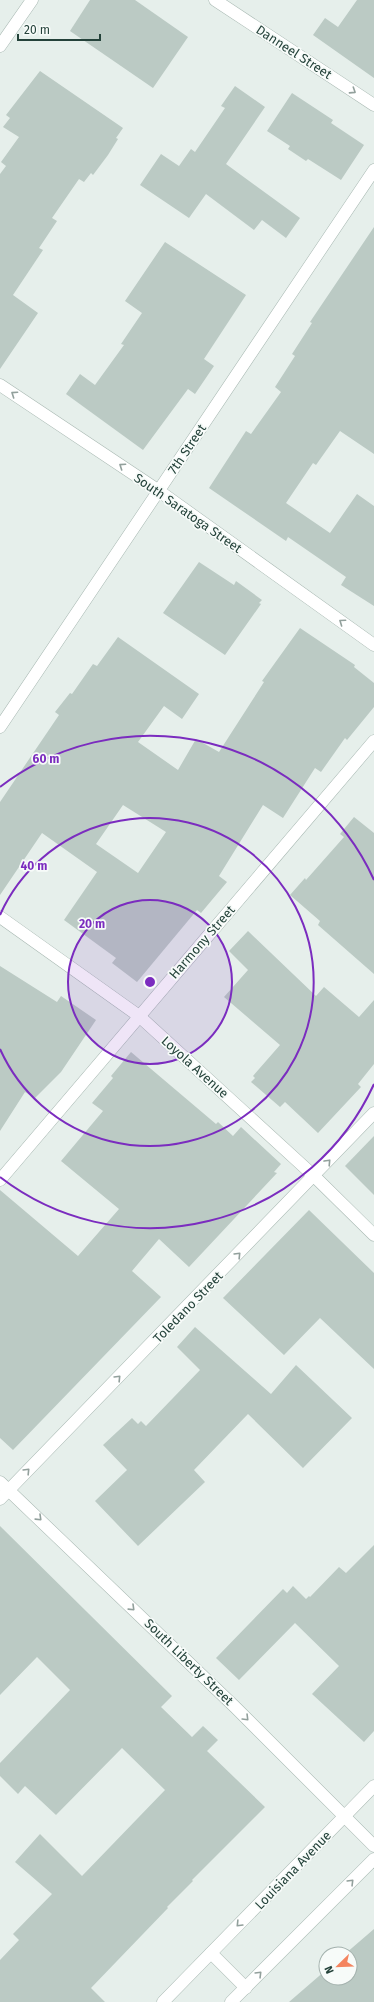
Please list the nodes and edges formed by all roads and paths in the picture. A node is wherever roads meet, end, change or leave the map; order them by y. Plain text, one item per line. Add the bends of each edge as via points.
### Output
1 (32, 0) edge
2 (215, 0) edge
3 (0, 46) edge
4 (374, 105) edge
5 (374, 170) edge
6 (0, 385) edge
7 (159, 491) junction
8 (374, 645) edge
9 (0, 727) edge
10 (374, 741) edge
11 (0, 917) edge
12 (138, 1016) junction
13 (374, 1113) edge
14 (314, 1176) junction
15 (0, 1180) edge
16 (374, 1235) edge
17 (5, 1486) edge
18 (0, 1499) edge
19 (374, 1786) edge
20 (345, 1816) junction
21 (374, 1846) edge
22 (374, 1859) edge
23 (211, 1953) junction
24 (246, 1988) junction
25 (163, 2002) edge
26 (232, 2002) edge

1 - 3 street
2 -> 4 street, Danneel Street
5 - 7 street, 7th Street
7 -> 6 street, South Saratoga Street
8 -> 7 street, South Saratoga Street
7 - 9 street, 7th Street
10 - 12 street, Harmony Street
11 - 12 street, Loyola Avenue
12 - 14 street, Loyola Avenue
12 - 15 street, Harmony Street
14 -> 13 street, Toledano Street
14 - 16 street, Loyola Avenue
17 -> 14 street, Toledano Street
17 - 18 street, Toledano Street
17 -> 20 street, South Liberty Street
19 - 20 street, Louisiana Avenue
20 - 21 street, South Liberty Street
20 -> 23 street, Louisiana Avenue
24 -> 22 street
23 - 24 street
23 - 25 street, Louisiana Avenue
24 - 26 street

